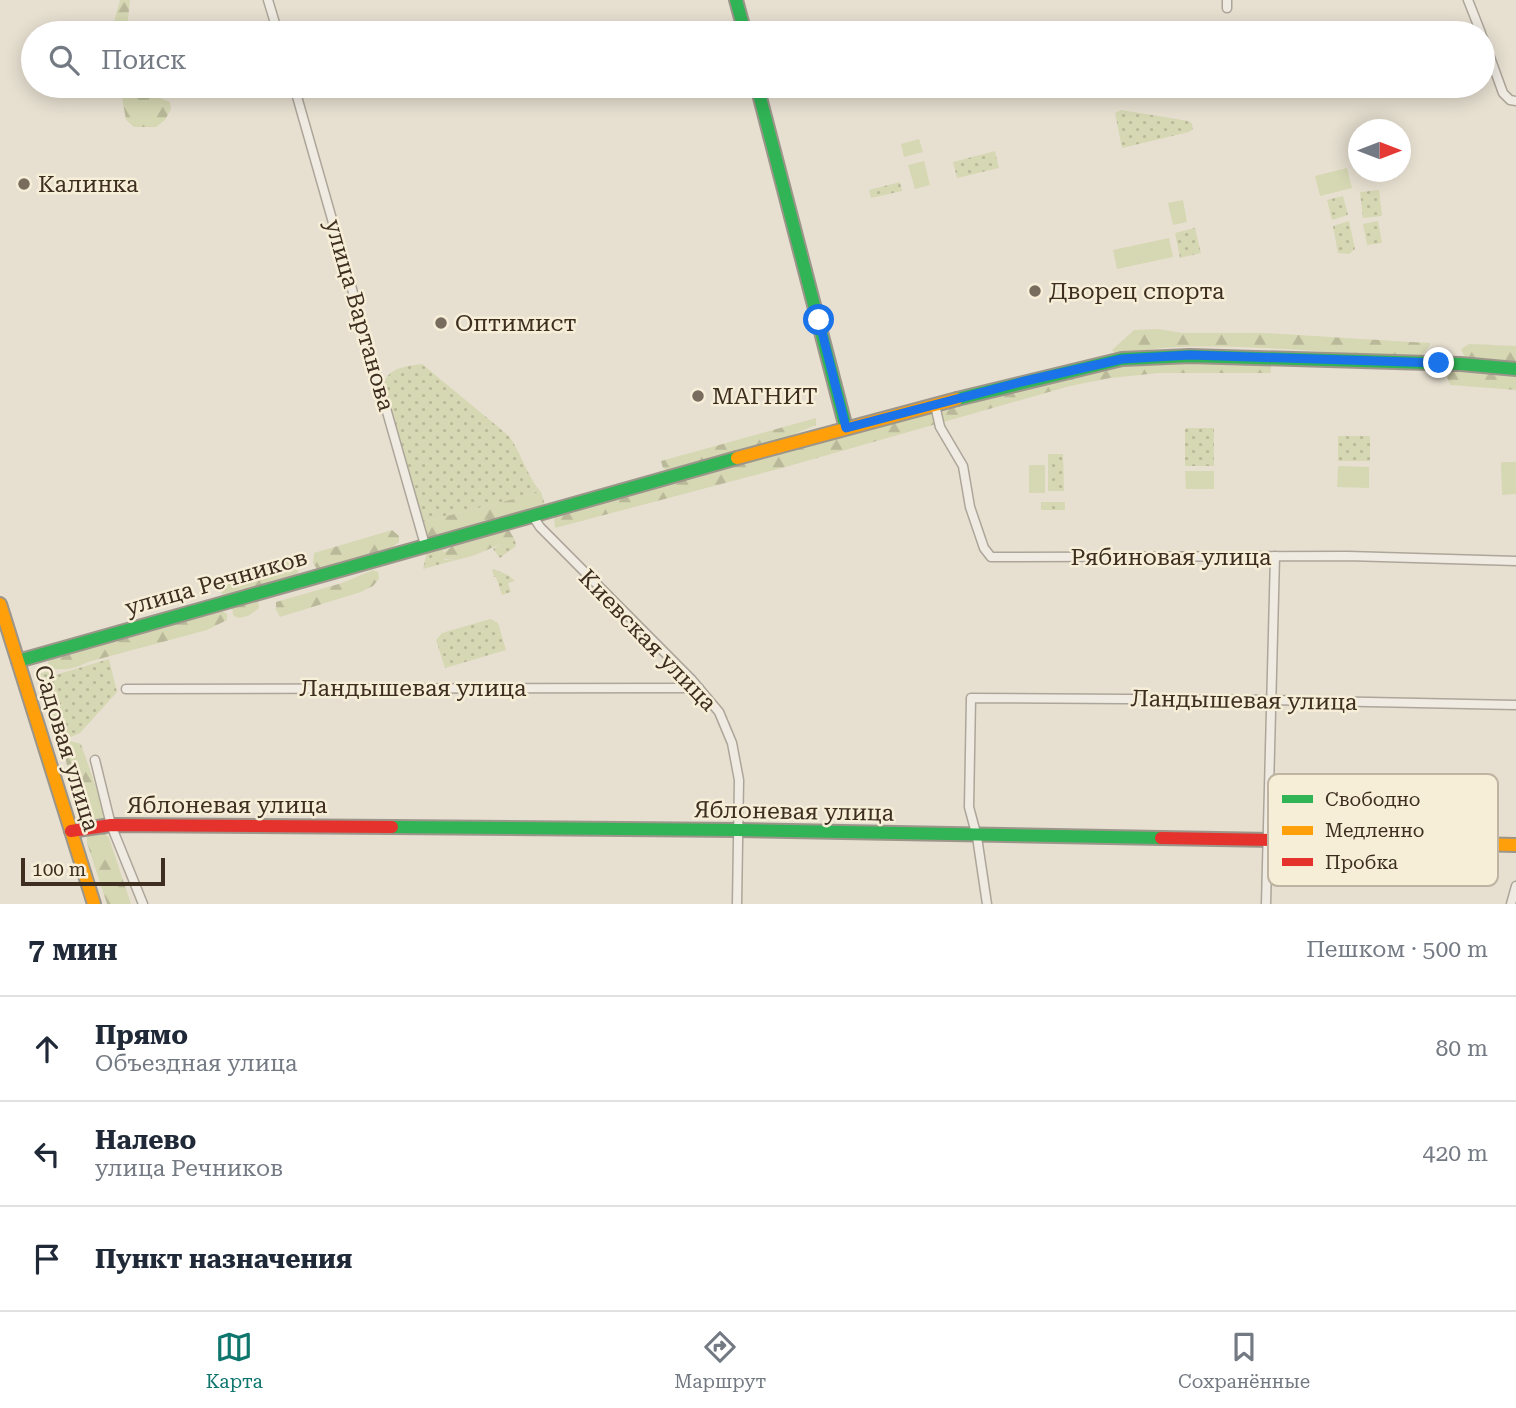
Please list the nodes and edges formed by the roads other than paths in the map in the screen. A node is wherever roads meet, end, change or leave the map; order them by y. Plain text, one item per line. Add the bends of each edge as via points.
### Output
1 (268, 0) edge
2 (737, 0) edge
3 (1468, 0) edge
4 (274, 21) edge
5 (742, 21) edge
6 (1476, 21) edge
7 (1495, 71) edge
8 (297, 98) edge
9 (761, 98) edge
10 (1513, 101) edge
11 (1516, 369) edge
12 (935, 405) junction
13 (846, 428) junction
14 (532, 515) junction
15 (425, 545) junction
16 (1275, 556) junction
17 (1516, 561) edge
18 (0, 604) edge
19 (18, 661) junction
20 (699, 688) junction
21 (126, 689) dead end
22 (1271, 700) junction
23 (1516, 705) edge
24 (94, 760) dead end
25 (1269, 774) edge
26 (1268, 804) edge
27 (111, 825) junction
28 (738, 830) junction
29 (71, 831) junction
30 (977, 837) junction
31 (1267, 839) junction
32 (1498, 845) edge
33 (1516, 845) edge
34 (1516, 886) edge
35 (94, 904) edge
36 (143, 904) edge
37 (737, 904) edge
38 (987, 904) edge
39 (1266, 904) edge
40 (1511, 904) edge

1 - 4 street
2 - 5 street
3 - 6 street
7 - 10 street via 1503,93
8 - 15 street, улица Вартанова
9 - 13 street
11 - 12 street via 1149,356 1096,364
12 - 13 street
12 - 16 street, Рябиновая улица via 940,426 963,466 970,507 991,557
13 - 14 street, улица Речников
14 - 15 street, улица Речников
14 - 20 street, Киевская улица
15 - 19 street, улица Речников
16 - 17 street, Рябиновая улица
16 - 22 street
18 - 19 street, Садовая улица
19 - 29 street, Садовая улица
20 - 21 street, Ландышевая улица
20 - 28 street, Киевская улица via 719,712 732,743 739,780
22 - 23 street, Ландышевая улица
22 - 25 street
22 - 30 street, Ландышевая улица via 971,698 969,807
24 - 27 street
26 - 31 street
27 - 28 street, Яблоневая улица
27 - 29 street, Яблоневая улица
27 - 36 street
28 - 30 street, Яблоневая улица
28 - 37 street, Киевская улица
29 - 35 street, Садовая улица
30 - 31 street, Яблоневая улица
30 - 38 street
31 - 39 street
32 - 33 street, Яблоневая улица
34 - 40 street

